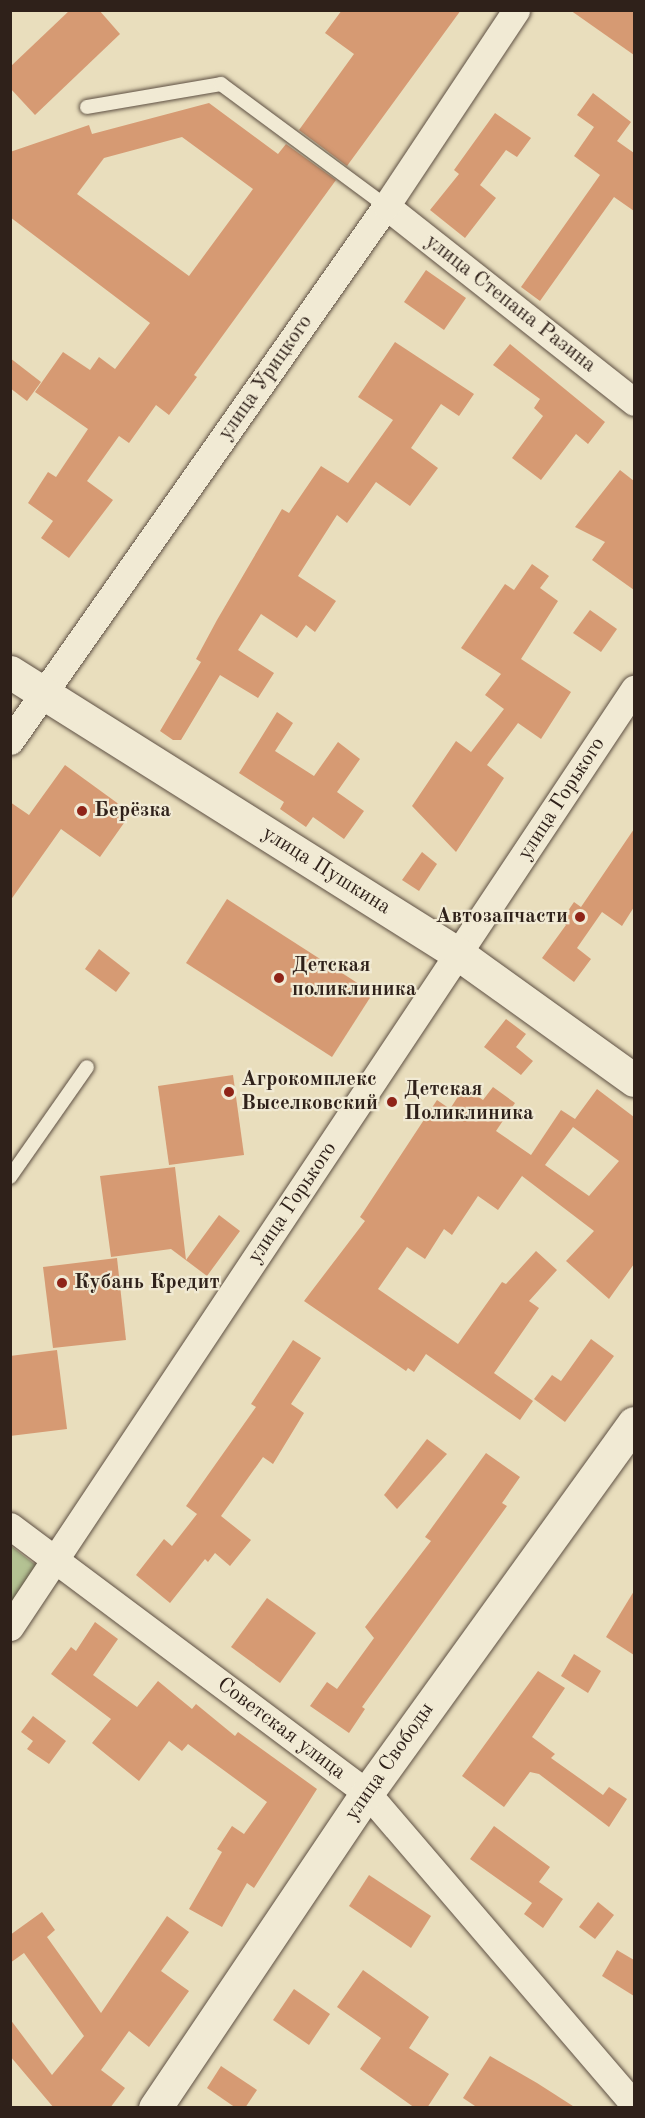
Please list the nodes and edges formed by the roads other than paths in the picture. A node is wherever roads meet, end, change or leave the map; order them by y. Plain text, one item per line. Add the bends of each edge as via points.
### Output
1 (516, 10) edge
2 (87, 107) dead end
3 (386, 206) junction
4 (634, 402) edge
5 (10, 672) edge
6 (634, 689) edge
7 (45, 694) junction
8 (10, 741) edge
9 (459, 955) junction
10 (87, 1067) dead end
11 (634, 1080) edge
12 (10, 1177) edge
13 (634, 1423) edge
14 (10, 1526) edge
15 (54, 1560) junction
16 (10, 1627) edge
17 (367, 1793) junction
18 (631, 2101) edge
19 (155, 2108) edge

1 - 3 street, улица Урицкого
2 - 3 lane via 221,84
3 - 4 street, улица Степана Разина
3 - 7 street, улица Урицкого
5 - 7 street, улица Пушкина
6 - 9 street, улица Горького
7 - 8 street, улица Урицкого
7 - 9 street, улица Пушкина
9 - 11 street, улица Пушкина
9 - 15 street, улица Горького
10 - 12 lane
13 - 17 street, улица Свободы
14 - 15 street, Советская улица
15 - 16 street, улица Горького
15 - 17 street, Советская улица
17 - 18 street, Советская улица
17 - 19 street, улица Свободы

